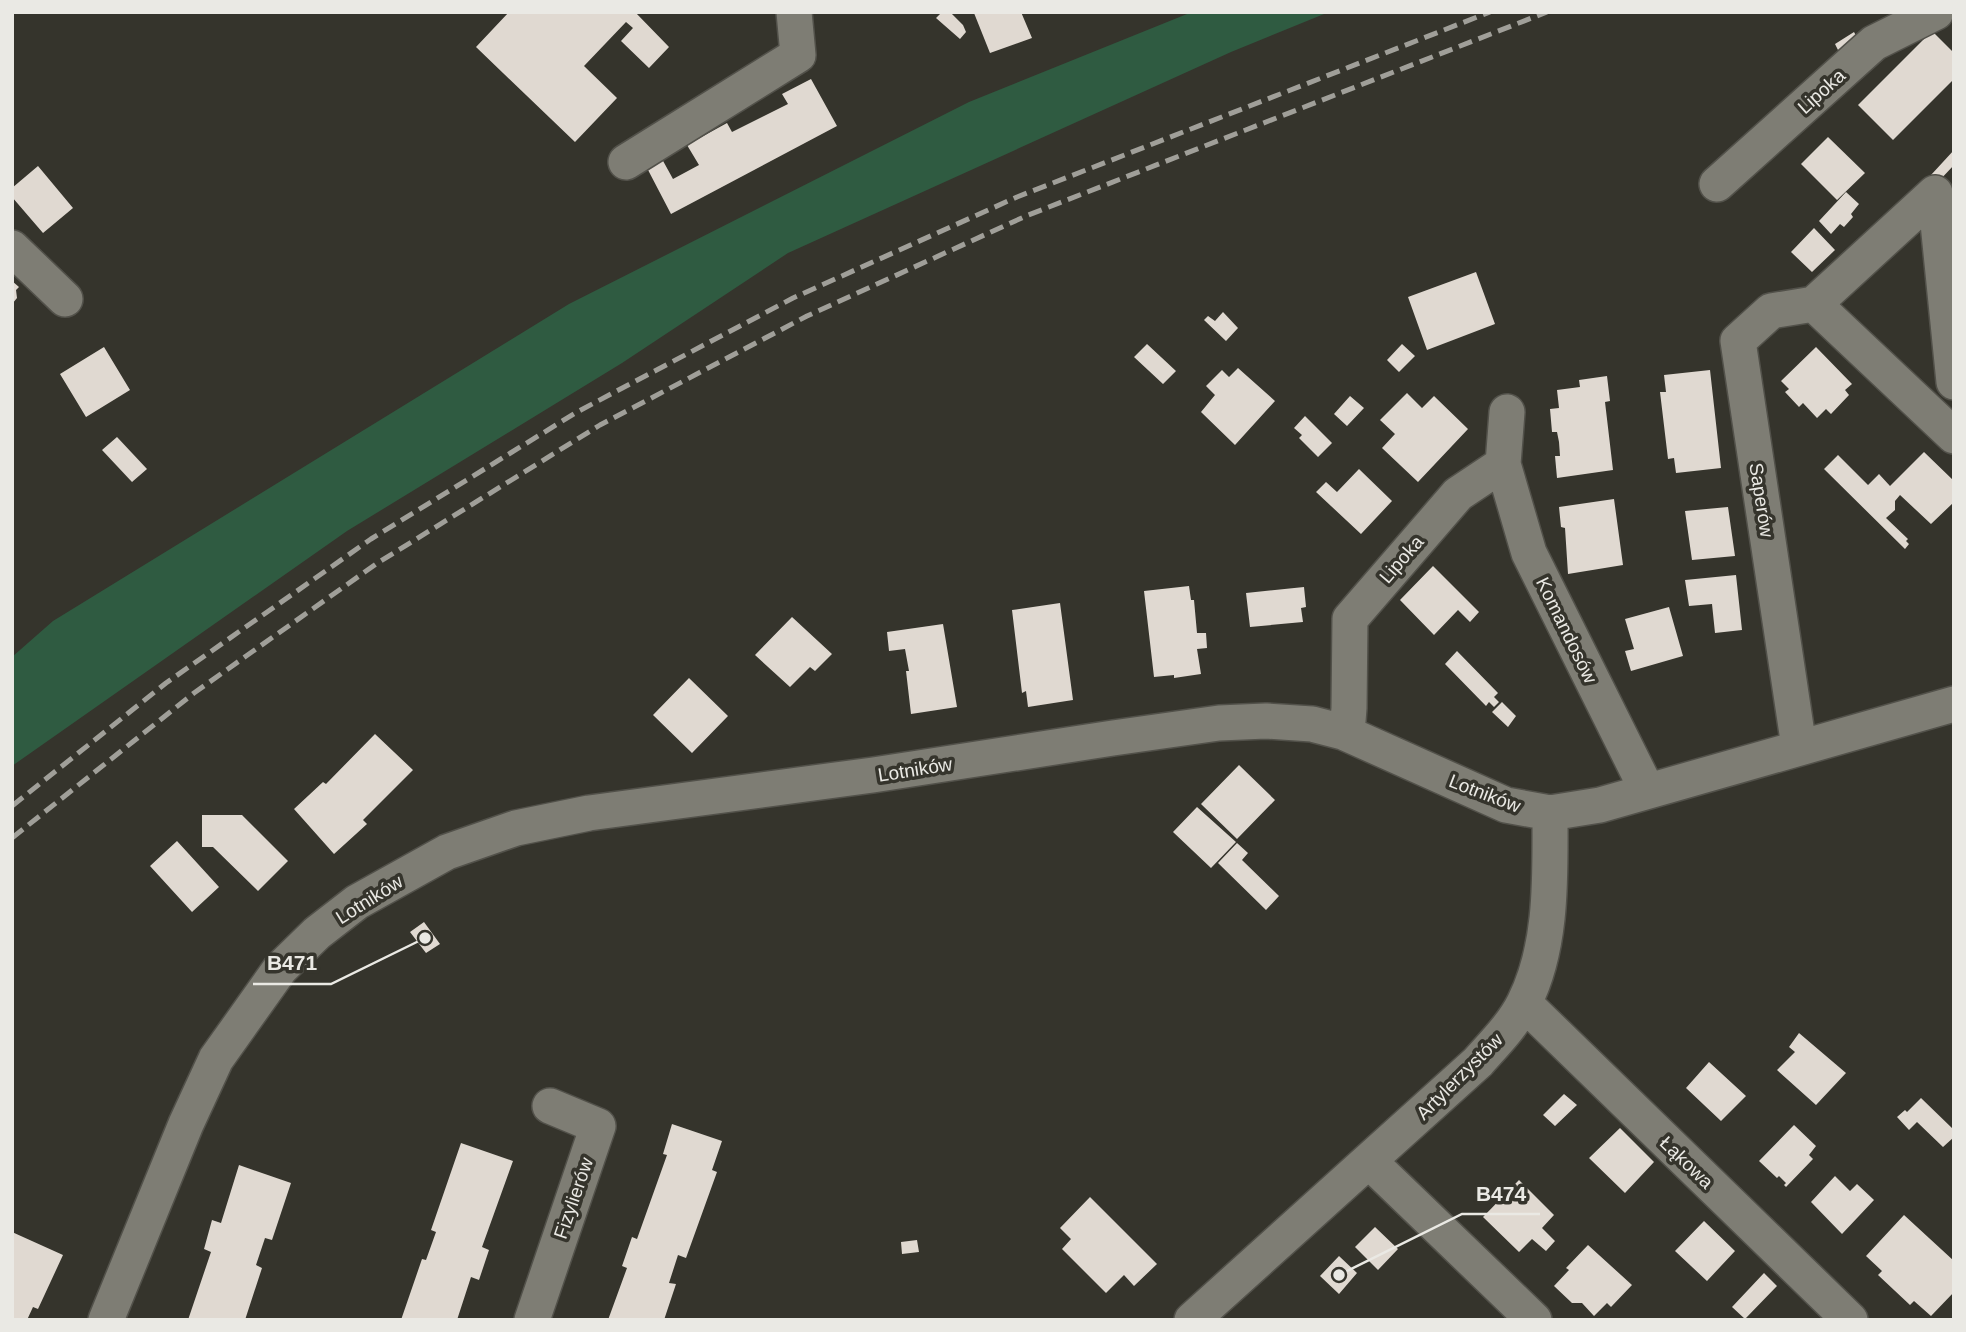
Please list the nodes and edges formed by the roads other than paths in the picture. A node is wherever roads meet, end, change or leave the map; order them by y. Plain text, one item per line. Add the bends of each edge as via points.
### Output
1 (794, 12) edge
2 (1936, 12) edge
3 (626, 162) dead end
4 (1717, 184) dead end
5 (12, 248) edge
6 (65, 299) dead end
7 (1814, 304) junction
8 (1954, 382) edge
9 (1507, 412) dead end
10 (1954, 436) edge
11 (1503, 464) junction
12 (1954, 704) edge
13 (1343, 732) junction
14 (1799, 747) junction
15 (1647, 790) junction
16 (1550, 813) junction
17 (1524, 1003) junction
18 (550, 1106) dead end
19 (1370, 1162) junction
20 (106, 1320) edge
21 (532, 1320) edge
22 (1192, 1320) edge
23 (1534, 1320) edge
24 (1850, 1320) edge

1 - 3 street via 798,55
2 - 4 street, Lipoka via 1874,43
5 - 6 street
7 - 8 street via 1935,193
7 - 10 street
7 - 14 street, Saperów via 1771,311 1738,341
9 - 11 street
11 - 13 street, Lipoka via 1458,494 1350,619 1349,708
11 - 15 street, Komandosów via 1529,553
12 - 14 street, Lotników
13 - 16 street, Lotników via 1506,805
13 - 20 street, Lotników via 1312,724 1266,721 1166,730 589,813 516,828 447,852 357,902 280,969 216,1059
14 - 15 street, Lotników
15 - 16 street, Lotników via 1600,805
16 - 17 street, Artylerzystów via 1547,921
17 - 19 street, Artylerzystów via 1478,1062
17 - 24 street, Łąkowa
18 - 21 street, Fizylierów via 598,1126
19 - 22 street, Artylerzystów
19 - 23 street

